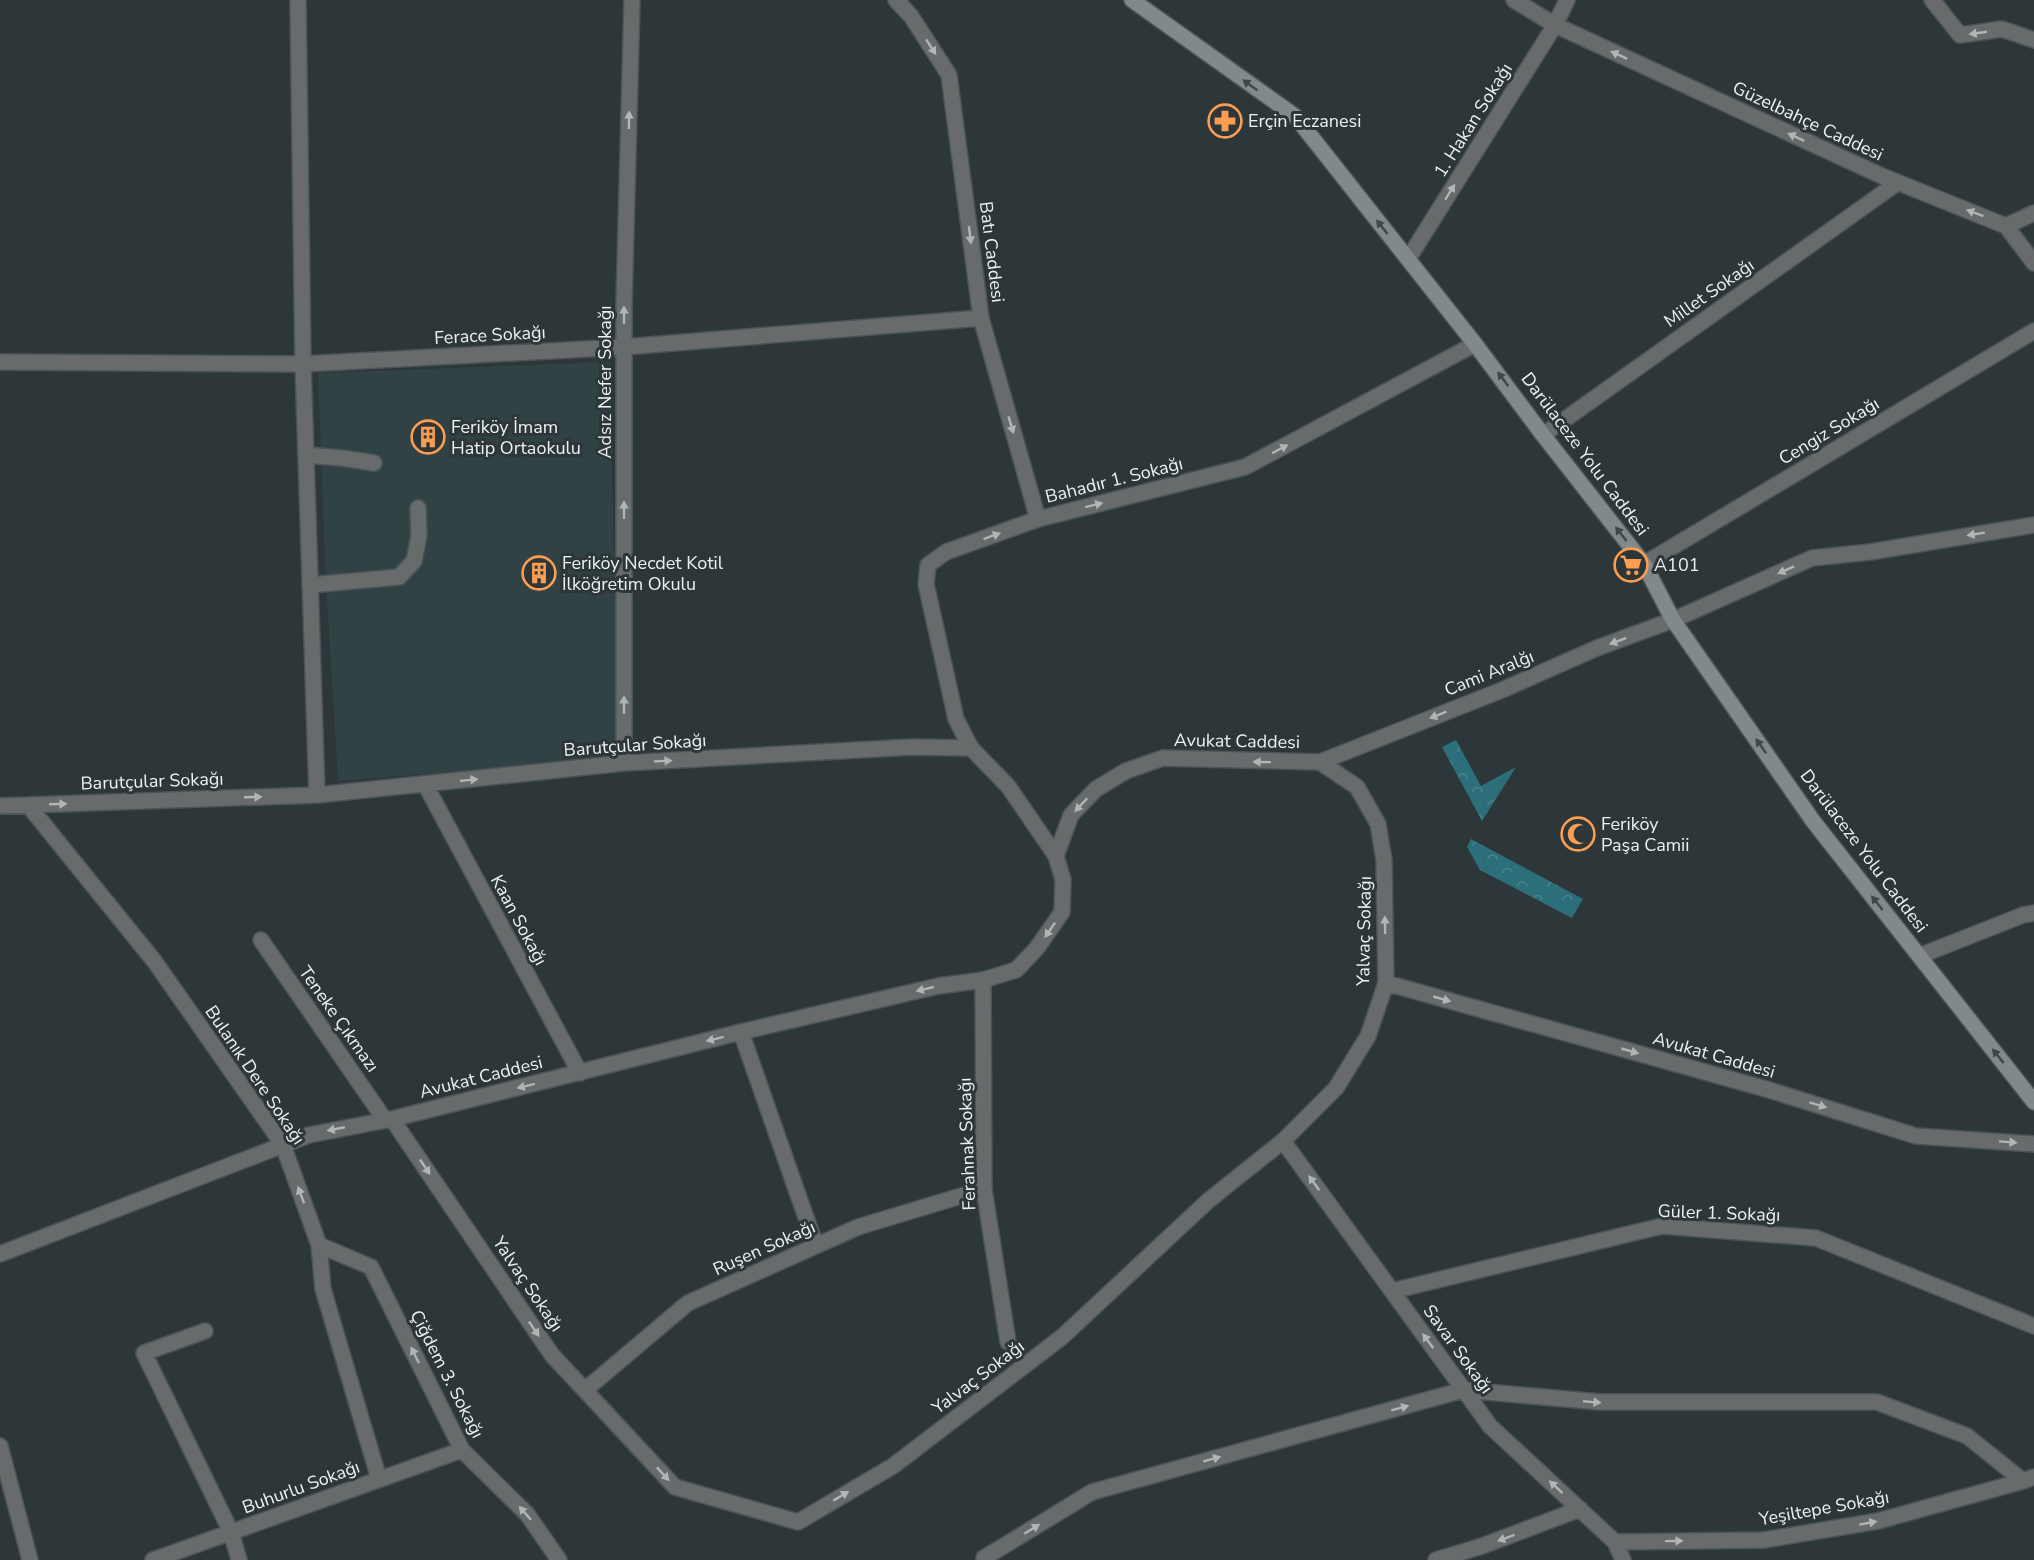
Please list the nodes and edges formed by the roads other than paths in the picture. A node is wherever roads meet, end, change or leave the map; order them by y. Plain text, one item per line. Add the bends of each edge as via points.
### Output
1 (298, 0) edge
2 (632, 0) edge
3 (896, 0) edge
4 (1514, 0) edge
5 (1567, 0) edge
6 (1932, 0) edge
7 (1134, 1) edge
8 (1555, 25) junction
9 (2034, 40) edge
10 (1897, 183) junction
11 (2034, 213) edge
12 (2006, 226) junction
13 (1408, 259) junction
14 (2034, 262) edge
15 (981, 318) junction
16 (2034, 331) edge
17 (1476, 344) junction
18 (624, 347) junction
19 (0, 362) edge
20 (303, 364) junction
21 (1543, 435) junction
22 (306, 455) junction
23 (374, 463) dead end
24 (418, 508) dead end
25 (1038, 519) junction
26 (2034, 525) edge
27 (1644, 564) junction
28 (310, 585) junction
29 (1673, 620) junction
30 (971, 748) junction
31 (1320, 762) junction
32 (624, 763) junction
33 (425, 784) junction
34 (317, 795) junction
35 (28, 805) junction
36 (0, 806) edge
37 (1056, 856) junction
38 (2034, 913) edge
39 (261, 940) dead end
40 (1919, 956) junction
41 (983, 980) junction
42 (1386, 983) junction
43 (741, 1032) junction
44 (580, 1073) junction
45 (2034, 1102) edge
46 (388, 1119) junction
47 (1283, 1141) junction
48 (2034, 1144) edge
49 (283, 1145) junction
50 (984, 1189) junction
51 (319, 1245) junction
52 (816, 1246) junction
53 (0, 1254) edge
54 (1392, 1291) junction
55 (2034, 1326) edge
56 (205, 1331) dead end
57 (1008, 1342) dead end
58 (585, 1390) junction
59 (1463, 1390) junction
60 (0, 1446) edge
61 (462, 1450) junction
62 (379, 1479) junction
63 (2028, 1479) edge
64 (1580, 1509) junction
65 (231, 1532) junction
66 (1616, 1542) junction
67 (30, 1560) edge
68 (153, 1560) edge
69 (238, 1560) edge
70 (559, 1560) edge
71 (984, 1560) edge
72 (1436, 1560) edge
73 (1623, 1560) edge

1 - 20 street
18 -> 2 street, Adsız Nefer Sokağı
3 -> 15 street, Batı Caddesi via 911,16 949,75
4 - 8 street, Güzelbahçe Caddesi
5 - 8 street, 1. Hakan Sokağı
9 -> 6 street via 2002,29 1960,35
13 -> 7 main road, Darülaceze Yolu Caddesi via 1295,116
10 -> 8 street, Güzelbahçe Caddesi
13 -> 8 street, 1. Hakan Sokağı
12 -> 10 street, Güzelbahçe Caddesi
10 - 21 street, Millet Sokağı
11 - 12 street
12 - 14 street
13 - 17 main road, Darülaceze Yolu Caddesi
15 - 18 street, Ferace Sokağı
15 -> 25 street, Batı Caddesi
16 - 27 street, Cengiz Sokağı
21 -> 17 main road, Darülaceze Yolu Caddesi
25 -> 17 street, Bahadır 1. Sokağı via 1245,467
18 - 20 street, Ferace Sokağı
32 -> 18 street, Adsız Nefer Sokağı
19 - 20 street, Ferace Sokağı
20 - 22 street
27 -> 21 main road, Darülaceze Yolu Caddesi
22 - 23 street
22 - 28 street
24 - 28 street via 419,535 414,561 399,577
30 -> 25 street, Bahadır 1. Sokağı via 956,719 926,584 928,565 946,552
26 -> 29 street, Cami Aralğı via 1812,558
27 - 29 main road, Darülaceze Yolu Caddesi
28 - 34 street
29 -> 31 street, Cami Aralğı
40 -> 29 main road, Darülaceze Yolu Caddesi via 1813,821
32 -> 30 street, Barutçular Sokağı via 912,747
30 - 37 street via 1008,786
31 -> 37 street, Avukat Caddesi via 1163,758 1126,771 1096,789 1071,815
42 -> 31 street, Yalvaç Sokağı via 1384,860 1378,824 1357,787
33 -> 32 street, Barutçular Sokağı
33 - 34 street, Barutçular Sokağı
33 - 44 street, Kaan Sokağı
35 -> 34 street, Barutçular Sokağı
35 - 36 street, Barutçular Sokağı
35 - 49 street, Bulanık Dere Sokağı via 155,962
37 -> 41 street via 1063,880 1062,912 1016,970
38 - 40 street
39 - 46 street, Teneke Çıkmazı
45 -> 40 main road, Darülaceze Yolu Caddesi
41 -> 43 street, Avukat Caddesi via 938,986
41 - 50 street, Ferahnak Sokağı
42 - 47 street, Yalvaç Sokağı via 1368,1036 1336,1088
42 -> 48 street, Avukat Caddesi via 1754,1086 1916,1136
43 -> 44 street, Avukat Caddesi
43 - 52 street
44 -> 46 street, Avukat Caddesi
46 -> 49 street, Avukat Caddesi via 309,1135
46 -> 58 street, Yalvaç Sokağı via 552,1355
54 -> 47 street, Savar Sokağı
58 -> 47 street, Yalvaç Sokağı via 675,1487 798,1522 893,1466 1062,1337 1209,1200
51 -> 49 street, Bulanık Dere Sokağı
49 - 53 street, Avukat Caddesi
50 - 52 street, Ruşen Sokağı via 858,1227
50 - 57 street, Ferahnak Sokağı
61 -> 51 street, Çiğdem 3. Sokağı via 371,1267
51 - 62 street, Bulanık Dere Sokağı via 323,1289
52 - 58 street, Ruşen Sokağı via 688,1303
54 - 55 street, Güler 1. Sokağı via 1662,1226 1816,1238
59 -> 54 street, Savar Sokağı
56 - 65 street via 144,1353
59 -> 63 street via 1600,1402 1877,1402 1966,1436
64 -> 59 street, Savar Sokağı via 1490,1426
71 -> 59 street via 1092,1492
60 - 67 street
61 - 62 street, Buhurlu Sokağı
70 -> 61 street, Çiğdem 3. Sokağı via 527,1514
62 - 65 street, Buhurlu Sokağı
66 -> 63 street, Yeşiltepe Sokağı via 1764,1540 1878,1521
64 - 66 street, Savar Sokağı
64 -> 72 street
65 - 68 street, Buhurlu Sokağı
65 - 69 street
66 - 73 street, Savar Sokağı

